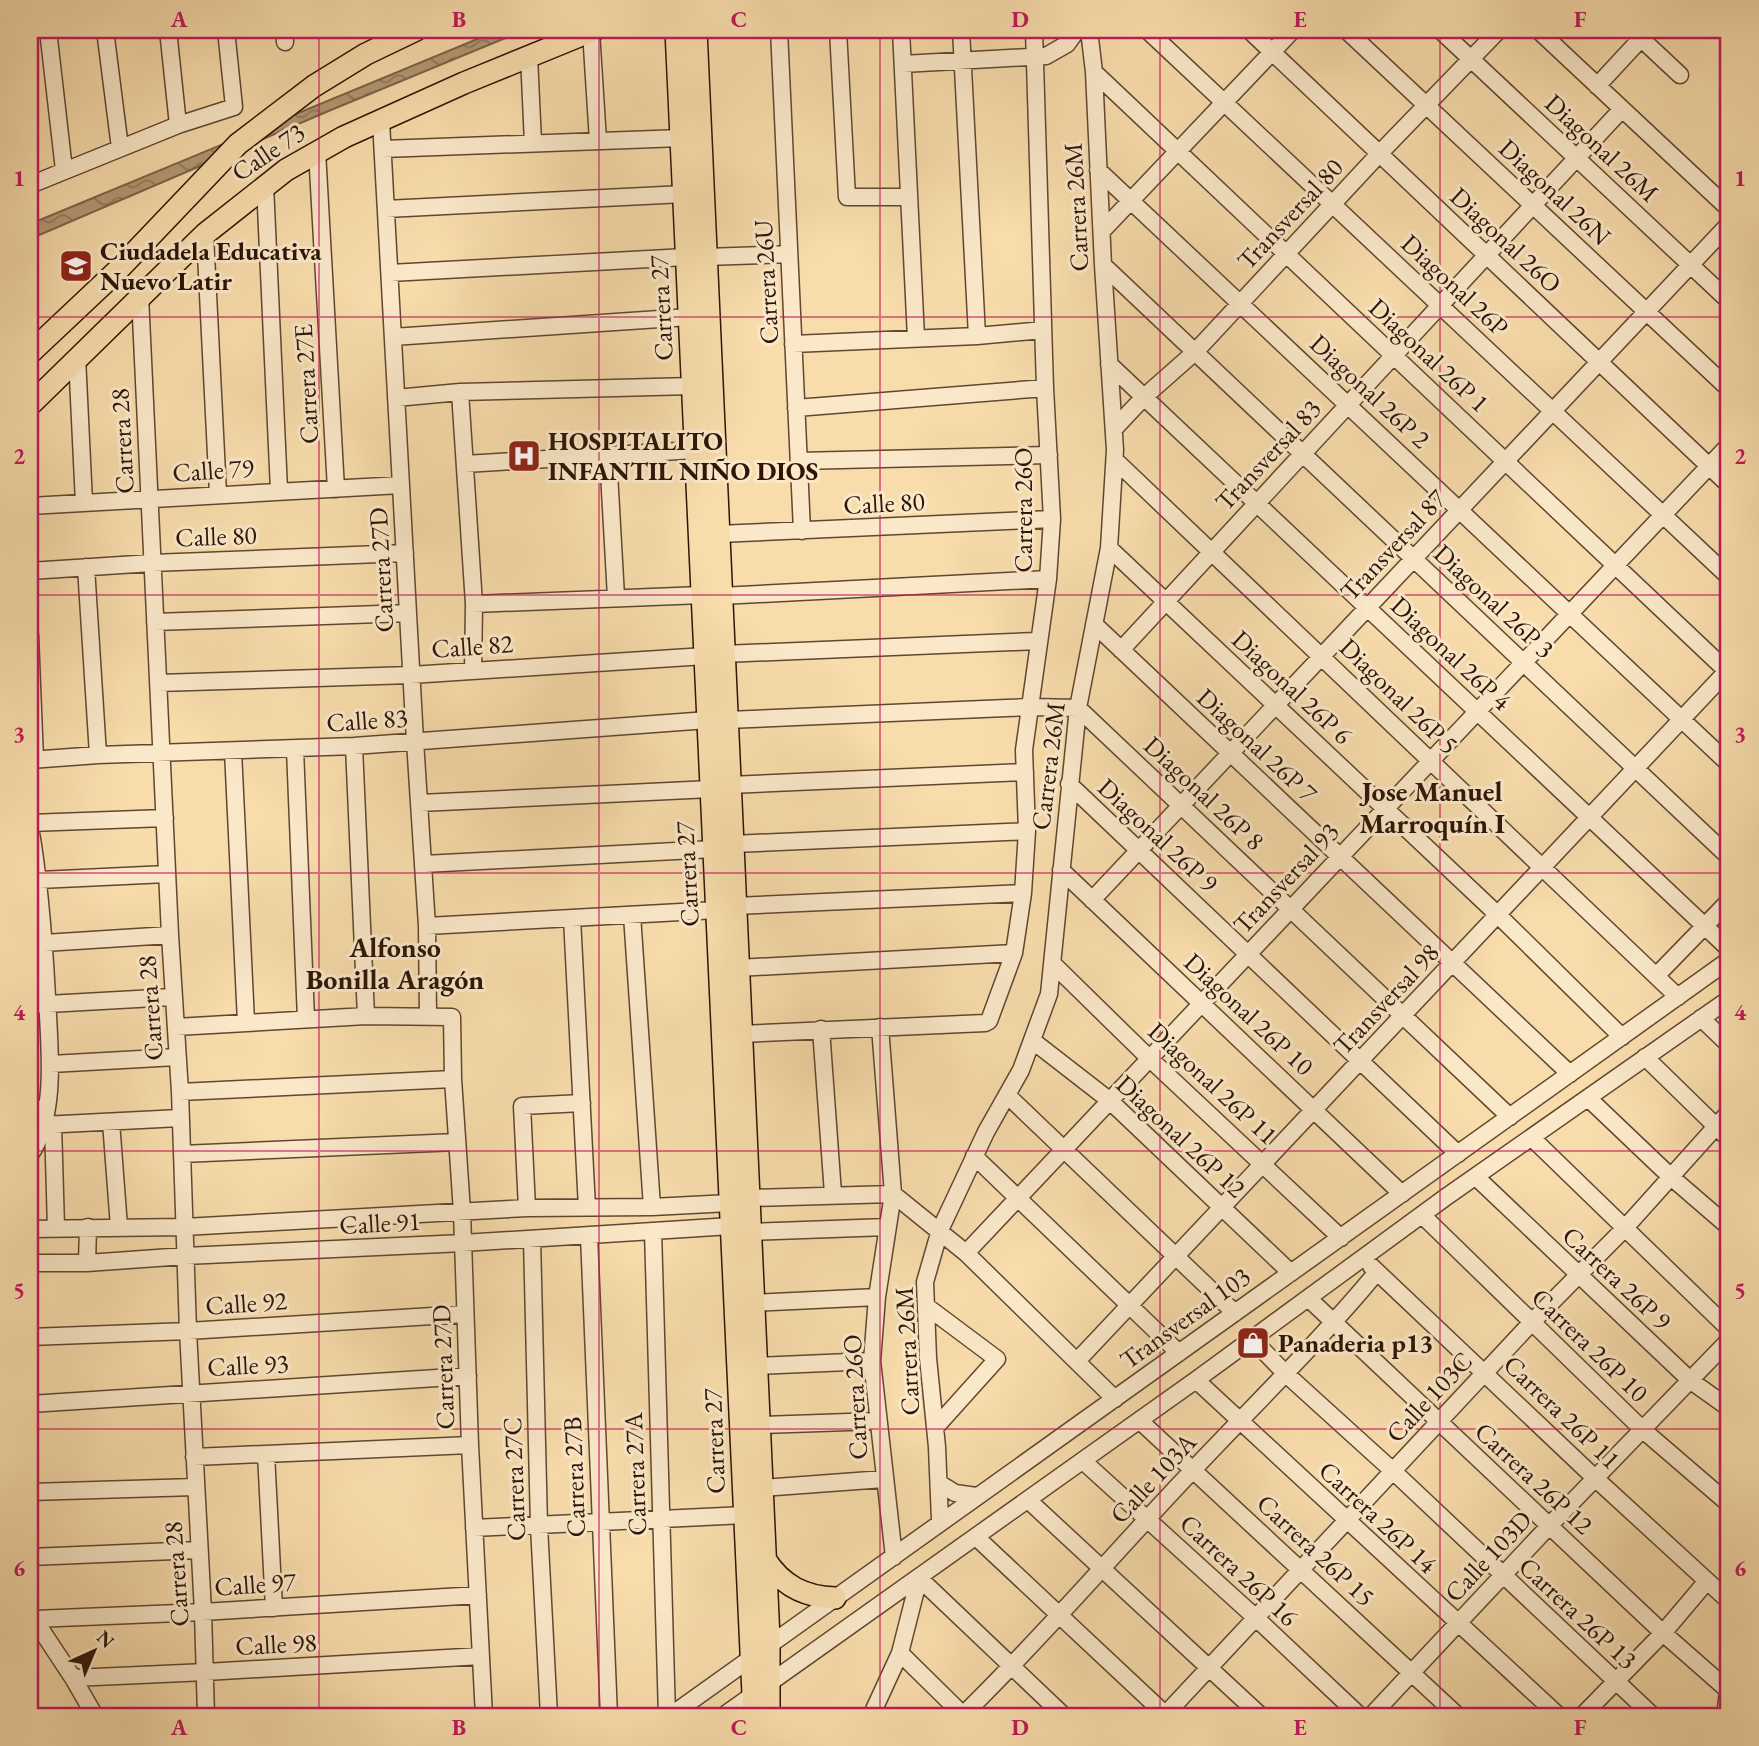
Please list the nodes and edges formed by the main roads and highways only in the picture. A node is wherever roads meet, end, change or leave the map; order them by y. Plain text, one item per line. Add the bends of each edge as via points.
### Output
1 (416, 30) edge
2 (592, 30) edge
3 (676, 30) edge
4 (696, 30) edge
5 (696, 257) junction
6 (30, 353) edge
7 (30, 405) edge
8 (712, 595) junction
9 (726, 908) junction
10 (731, 1201) junction
11 (732, 1228) junction
12 (765, 1559) junction
13 (835, 1598) road end
14 (760, 1652) junction
15 (759, 1699) edge
16 (769, 1716) edge

1 - 6 main road, Calle 73 via 366,54 239,144 116,272
2 - 7 main road, Calle 73 via 317,151 265,185 205,234
3 - 5 main road, Carrera 27 via 684,194
4 - 5 main road, Carrera 27
5 - 8 main road, Carrera 27 via 719,534
5 - 8 main road, Carrera 27 via 689,317 695,450
8 - 9 main road, Carrera 27
9 - 10 main road, Carrera 27
9 - 10 main road, Carrera 27 via 738,968 741,1034
10 - 11 main road, Carrera 27
11 - 12 main road, Carrera 27 via 754,1303
11 - 14 main road, Carrera 27 via 745,1515
12 - 13 main road via 784,1582 800,1592
12 - 14 main road, Carrera 27
14 - 15 main road, Carrera 27
15 - 16 main road, Carrera 27

